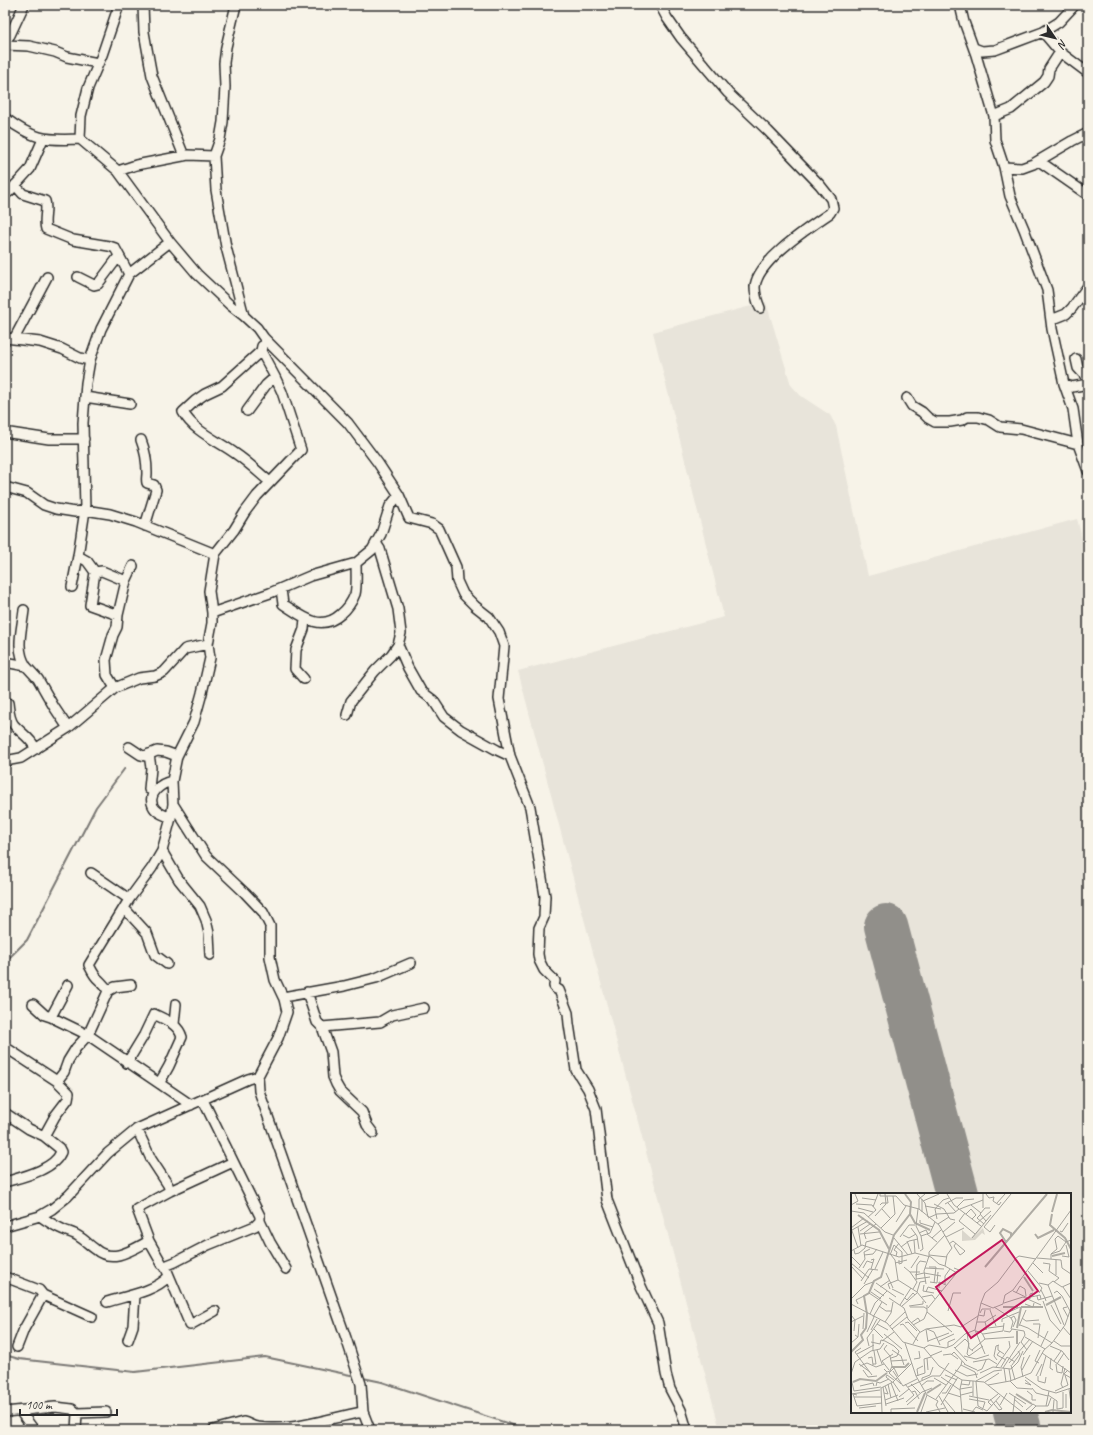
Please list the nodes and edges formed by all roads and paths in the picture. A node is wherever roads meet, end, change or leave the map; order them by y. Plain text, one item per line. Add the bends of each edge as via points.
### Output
1 (24, 5) edge
2 (119, 5) edge
3 (142, 5) edge
4 (236, 5) edge
5 (660, 5) edge
6 (960, 5) edge
7 (1075, 5) edge
8 (1043, 32) junction
9 (5, 41) edge
10 (5, 45) edge
11 (974, 48) junction
12 (1060, 52) junction
13 (98, 63) junction
14 (1088, 73) edge
15 (994, 116) junction
16 (5, 118) edge
17 (1088, 133) edge
18 (43, 138) junction
19 (80, 139) junction
20 (184, 156) junction
21 (214, 156) junction
22 (1039, 161) junction
23 (1004, 167) junction
24 (118, 171) junction
25 (15, 185) junction
26 (5, 194) edge
27 (1088, 195) edge
28 (170, 242) junction
29 (119, 256) junction
30 (129, 274) junction
31 (47, 277) dead end
32 (78, 277) dead end
33 (1088, 286) edge
34 (760, 308) dead end
35 (244, 316) junction
36 (1051, 320) junction
37 (264, 338) junction
38 (9, 339) edge
39 (261, 351) junction
40 (1076, 359) dead end
41 (90, 360) junction
42 (275, 377) junction
43 (1088, 380) edge
44 (1064, 384) junction
45 (1088, 384) edge
46 (85, 397) junction
47 (907, 398) dead end
48 (130, 404) dead end
49 (247, 410) dead end
50 (10, 433) dead end
51 (84, 439) junction
52 (141, 440) dead end
53 (1082, 448) edge
54 (1088, 471) edge
55 (270, 482) junction
56 (5, 487) edge
57 (399, 495) junction
58 (84, 510) junction
59 (145, 526) junction
60 (376, 543) junction
61 (215, 554) junction
62 (78, 556) junction
63 (356, 563) junction
64 (133, 566) dead end
65 (95, 572) junction
66 (126, 581) junction
67 (72, 587) dead end
68 (281, 590) junction
69 (24, 610) dead end
70 (212, 612) junction
71 (118, 616) junction
72 (305, 618) junction
73 (208, 644) junction
74 (398, 645) junction
75 (5, 662) edge
76 (26, 666) junction
77 (304, 679) dead end
78 (115, 688) junction
79 (5, 702) edge
80 (347, 715) dead end
81 (68, 728) junction
82 (129, 747) dead end
83 (36, 749) junction
84 (149, 754) junction
85 (177, 756) junction
86 (510, 756) junction
87 (5, 761) edge
88 (172, 781) junction
89 (155, 791) junction
90 (173, 804) junction
91 (171, 818) junction
92 (162, 851) junction
93 (91, 873) dead end
94 (129, 900) junction
95 (124, 908) junction
96 (210, 955) dead end
97 (411, 963) dead end
98 (167, 964) dead end
99 (68, 985) dead end
100 (131, 985) dead end
101 (108, 991) junction
102 (307, 992) junction
103 (283, 996) junction
104 (33, 1004) dead end
105 (176, 1004) dead end
106 (424, 1008) dead end
107 (51, 1017) junction
108 (174, 1024) junction
109 (322, 1028) junction
110 (88, 1035) junction
111 (5, 1047) edge
112 (128, 1063) junction
113 (258, 1076) junction
114 (56, 1081) junction
115 (160, 1084) junction
116 (203, 1100) junction
117 (191, 1105) junction
118 (5, 1113) edge
119 (137, 1129) junction
120 (373, 1133) dead end
121 (44, 1136) junction
122 (233, 1162) junction
123 (5, 1182) edge
124 (170, 1191) junction
125 (40, 1216) junction
126 (260, 1221) junction
127 (5, 1226) edge
128 (149, 1241) junction
129 (165, 1266) junction
130 (286, 1269) dead end
131 (5, 1276) edge
132 (168, 1276) junction
133 (44, 1295) junction
134 (135, 1295) junction
135 (107, 1302) dead end
136 (215, 1311) dead end
137 (92, 1317) dead end
138 (128, 1340) dead end
139 (17, 1347) dead end
140 (20, 1411) junction
141 (5, 1412) edge
142 (106, 1412) dead end
143 (364, 1412) junction
144 (77, 1413) junction
145 (289, 1429) edge
146 (34, 1430) edge
147 (76, 1430) edge
148 (213, 1430) edge
149 (370, 1430) edge
150 (687, 1430) edge

1 - 9 street
2 - 13 street
3 - 20 street via 152,76
4 - 21 street via 224,63 223,122
5 - 34 street via 681,38 728,93 820,185 833,204 830,213 780,250 765,266 755,286 755,297
6 - 11 street
7 - 8 street via 1059,22
8 - 11 street via 995,50 982,51
8 - 12 street
10 - 13 street via 29,46
11 - 15 street
12 - 14 street
12 - 15 street via 1044,82 1011,109
13 - 19 street via 81,116
15 - 23 street via 995,140
16 - 18 street via 23,131
17 - 22 street
18 - 19 street
18 - 25 street via 30,169
19 - 24 street
20 - 21 street
20 - 24 street
21 - 35 street via 216,190 226,248
22 - 23 street via 1022,168
22 - 27 street
23 - 36 street via 1010,196 1047,290
24 - 28 street
25 - 26 street
25 - 29 street via 23,194 45,200 46,229 73,240 115,248
28 - 30 street
28 - 35 street via 197,274
29 - 30 street
29 - 32 street via 98,284 94,285
30 - 41 street via 101,329
31 - 38 street
33 - 36 street via 1066,314
35 - 37 street
36 - 44 street
37 - 39 street
37 - 57 street via 348,423
38 - 41 street via 40,342
39 - 42 street
39 - 55 street via 222,386 205,394 183,412 197,428 238,455
40 - 43 street via 1078,368
41 - 46 street
42 - 49 street
42 - 55 street via 301,450
44 - 45 street via 1072,387
44 - 53 street
46 - 48 street
46 - 51 street
47 - 53 street via 912,406 935,422 978,417 1000,427 1021,429
50 - 51 street via 49,439
51 - 58 street
52 - 59 street via 146,451 146,480 147,483 154,485 156,490
53 - 54 street
55 - 61 street
56 - 58 street via 27,493 44,505 56,509 75,512
57 - 60 street via 390,506
57 - 86 street via 409,518 432,524 439,529 456,567 457,581 463,594 489,617 499,632 504,646 498,699
58 - 59 street via 110,514
58 - 62 street
59 - 61 street
60 - 63 street via 372,550
60 - 74 street via 398,609 401,633
61 - 70 street via 209,591
62 - 65 street via 87,561
62 - 67 street
63 - 68 street via 310,576
63 - 72 street via 355,594 348,607 328,623
64 - 66 street
65 - 66 street via 102,571
65 - 71 street via 90,604
66 - 71 street
68 - 70 street
68 - 72 street via 283,604
69 - 76 street via 20,652
70 - 73 street
71 - 78 street via 106,660 107,675
72 - 77 street via 304,629 296,650 295,669
73 - 78 street via 186,649 164,672 139,678
73 - 85 street via 210,658 194,722
74 - 80 street via 351,701
74 - 86 street via 422,691 433,700 444,717 461,730
75 - 76 street
76 - 81 street via 38,679
78 - 81 street
79 - 83 street via 8,703 13,724 32,741
81 - 83 street
82 - 84 street via 141,755
83 - 87 street via 21,758
84 - 85 street via 156,751
84 - 89 street via 149,789
85 - 88 street
86 - 150 street via 530,807 545,896 544,917 539,928 539,960 544,970 555,981 554,986 559,990 568,1013 576,1070 588,1089 596,1109 607,1200 658,1323 662,1358 670,1389 681,1410
88 - 89 street via 166,782
88 - 90 street
89 - 91 street via 152,806
90 - 91 street
90 - 103 street via 206,856 263,912 270,926 270,957 275,980
91 - 92 street
92 - 94 street
92 - 96 street via 179,880 200,906 209,933
93 - 94 street
94 - 95 street
95 - 98 street via 147,933 155,955
95 - 101 street via 89,965 93,974 105,984
97 - 102 street via 376,978
99 - 107 street
100 - 101 street via 115,987
101 - 110 street
102 - 103 street
102 - 109 street via 317,1022
103 - 113 street via 287,1012 278,1038
104 - 107 street
105 - 108 street
106 - 109 street via 392,1015 380,1022
107 - 110 street
108 - 112 street via 154,1014
108 - 115 street via 182,1037
109 - 120 street via 331,1052 336,1084 362,1112
110 - 112 street
110 - 114 street via 76,1048 64,1072
111 - 114 street
112 - 115 street
113 - 116 street via 248,1078
113 - 143 street via 259,1091 361,1384
114 - 121 street via 69,1093 68,1099
115 - 117 street
116 - 117 street
116 - 122 street
117 - 119 street
118 - 121 street
119 - 124 street
119 - 125 street via 108,1153 68,1196
121 - 123 street via 61,1152 56,1161 28,1175
122 - 124 street
122 - 126 street
124 - 128 street via 137,1209
125 - 127 street
125 - 128 street via 77,1235 107,1256 125,1253
126 - 129 street via 255,1226
126 - 130 street
128 - 129 street
129 - 132 street
131 - 133 street via 39,1290
132 - 134 street via 164,1282
132 - 136 street via 190,1325
133 - 137 street
133 - 139 street via 24,1329
134 - 135 street
134 - 138 street via 133,1326
140 - 141 street
140 - 144 street via 55,1407 72,1409
140 - 146 street
142 - 144 street
143 - 145 street
143 - 149 street
144 - 147 street
145 - 148 street via 255,1427 243,1422

